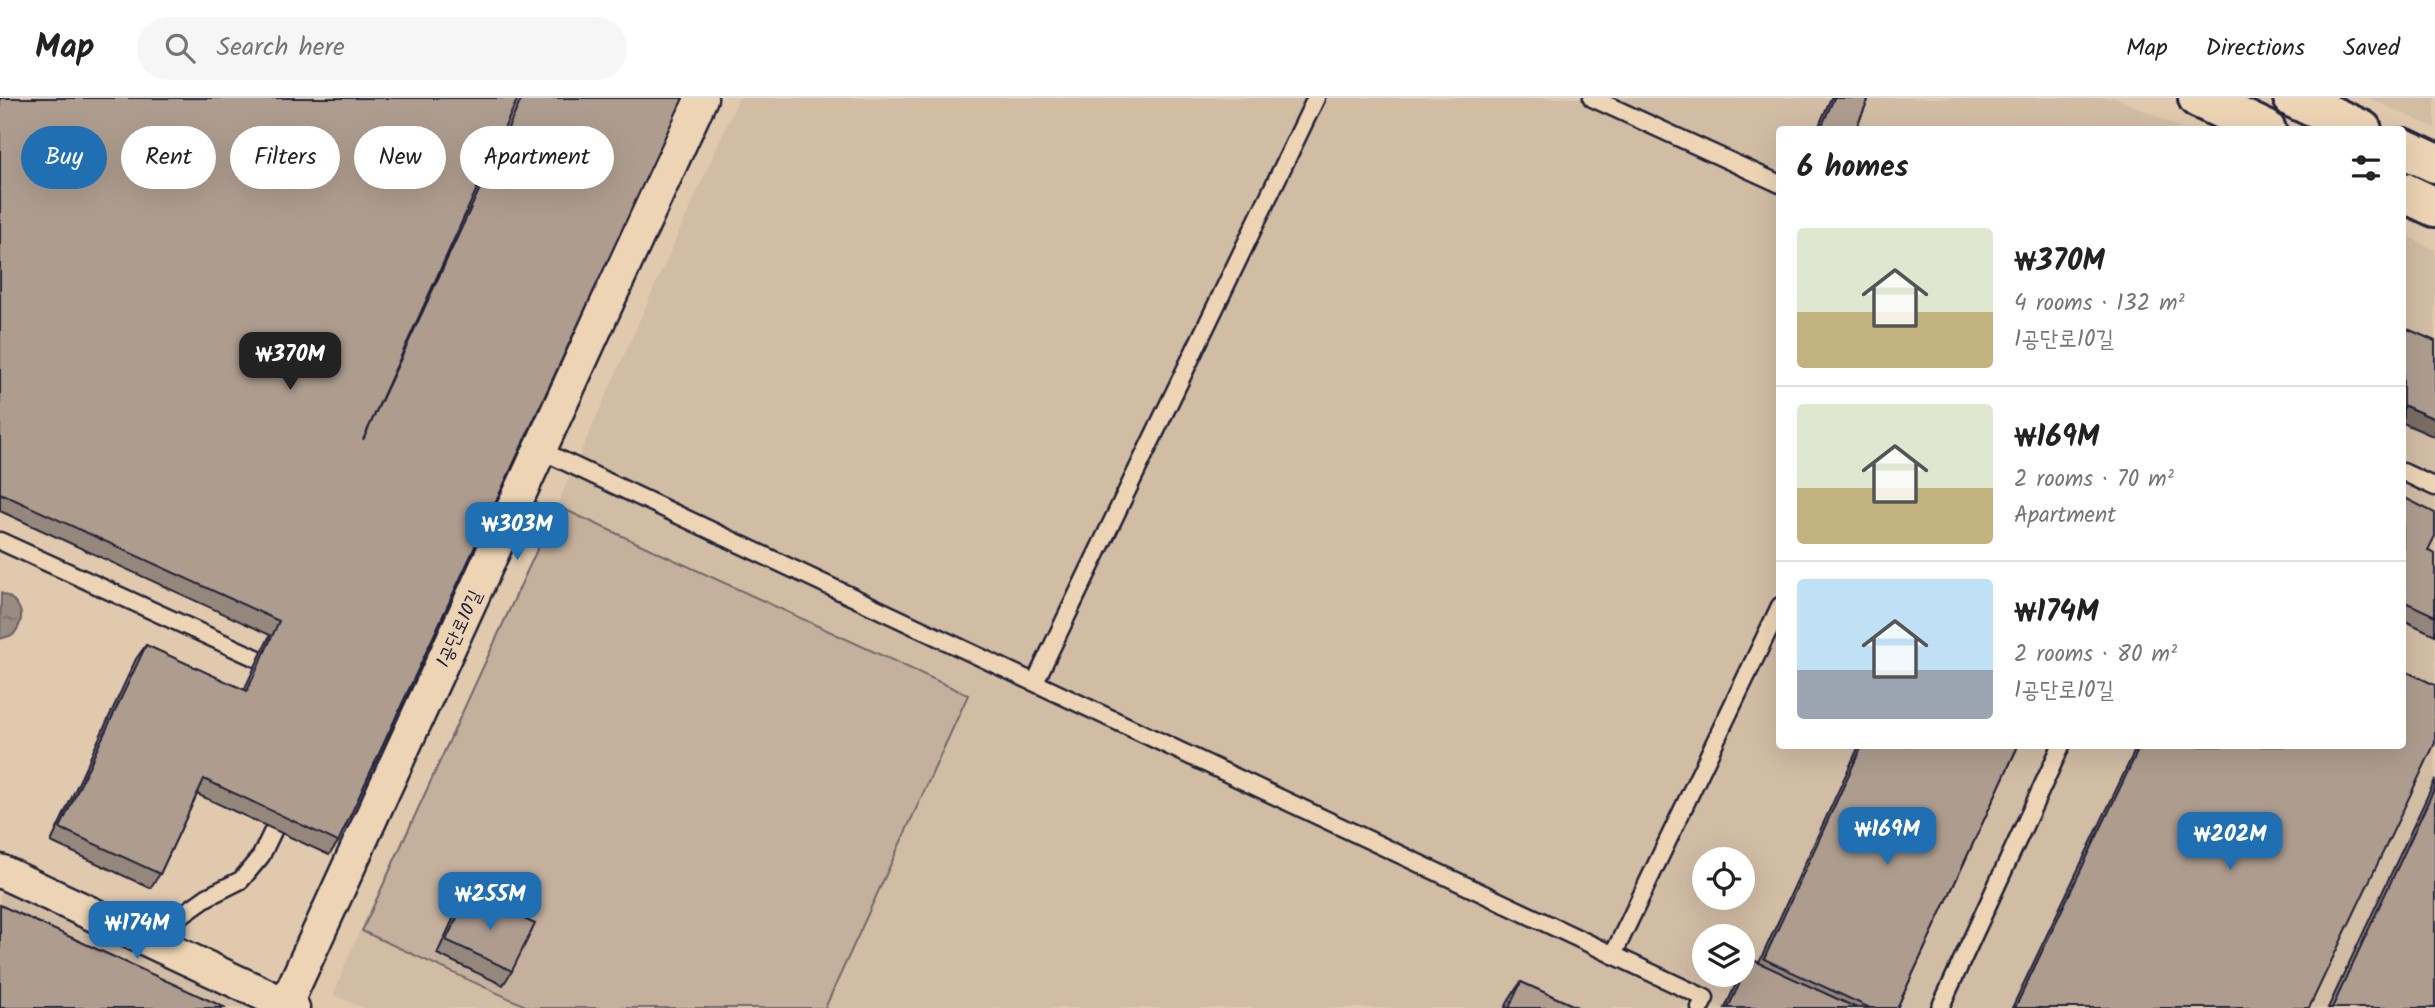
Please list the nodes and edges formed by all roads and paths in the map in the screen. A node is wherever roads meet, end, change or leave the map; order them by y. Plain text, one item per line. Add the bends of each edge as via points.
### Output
1 (701, 98) edge
2 (1316, 98) edge
3 (1592, 98) edge
4 (2198, 98) edge
5 (2293, 98) edge
6 (2258, 126) edge
7 (2353, 126) edge
8 (2406, 149) edge
9 (2435, 163) edge
10 (1776, 182) edge
11 (2406, 193) edge
12 (2435, 207) edge
13 (540, 450) junction
14 (2406, 473) edge
15 (2435, 487) edge
16 (0, 541) edge
17 (1776, 614) edge
18 (288, 673) edge
19 (1035, 682) junction
20 (2060, 749) edge
21 (291, 794) edge
22 (0, 871) edge
23 (149, 938) junction
24 (1613, 955) junction
25 (288, 1007) edge
26 (1700, 1008) edge
27 (1940, 1008) edge

1 - 13 street, 1공단로10길
2 - 19 lane
3 - 10 lane
4 - 6 main road
5 - 7 main road
8 - 9 main road
11 - 12 main road
13 - 19 lane
13 - 25 street, 1공단로10길
14 - 15 lane
16 - 18 lane
17 - 24 lane
19 - 24 lane
20 - 27 lane
21 - 23 lane via 261,856 242,880 207,897
22 - 23 street, 1공단로10길
23 - 25 street, 1공단로10길
24 - 26 lane via 1705,998

